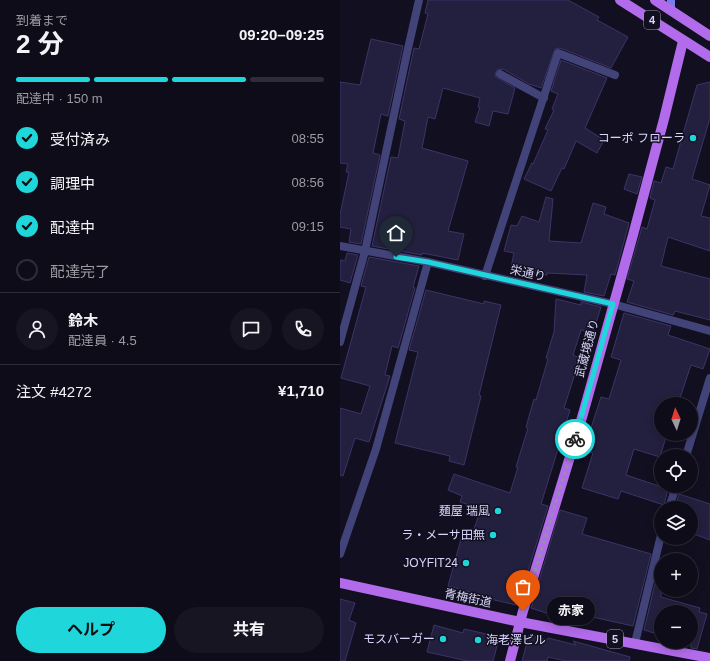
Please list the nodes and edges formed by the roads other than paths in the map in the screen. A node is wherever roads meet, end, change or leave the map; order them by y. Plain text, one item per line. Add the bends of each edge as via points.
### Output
1 (419, 0) edge
2 (620, 0) edge
3 (655, 0) edge
4 (671, 0) edge
5 (671, 11) junction
6 (710, 36) edge
7 (683, 41) junction
8 (710, 58) edge
9 (500, 74) dead end
10 (615, 75) dead end
11 (544, 98) junction
12 (340, 246) edge
13 (365, 251) junction
14 (428, 262) junction
15 (485, 276) junction
16 (613, 304) junction
17 (710, 330) edge
18 (340, 342) edge
19 (710, 378) edge
20 (688, 449) edge
21 (659, 545) edge
22 (340, 554) edge
23 (340, 582) edge
24 (520, 622) junction
25 (636, 643) junction
26 (710, 658) edge
27 (510, 661) edge

1 - 13 street
2 - 7 main road, 4
3 - 5 main road, 4
4 - 5 main road
5 - 6 main road, 4
7 - 8 main road, 4
7 - 16 main road, 武蔵境通り
9 - 11 street
10 - 11 street via 558,53
11 - 15 street
12 - 13 street, 栄通り
13 - 14 street, 栄通り
13 - 18 street
14 - 15 street, 栄通り
14 - 22 street via 376,449
15 - 16 street, 栄通り
16 - 17 street, 栄通り
16 - 24 main road, 武蔵境通り via 583,414
19 - 20 street
21 - 25 street
23 - 24 main road, 青梅街道 / 5
24 - 25 main road, 青梅街道 / 5
24 - 27 main road, 武蔵境通り
25 - 26 main road, 青梅街道 / 5

